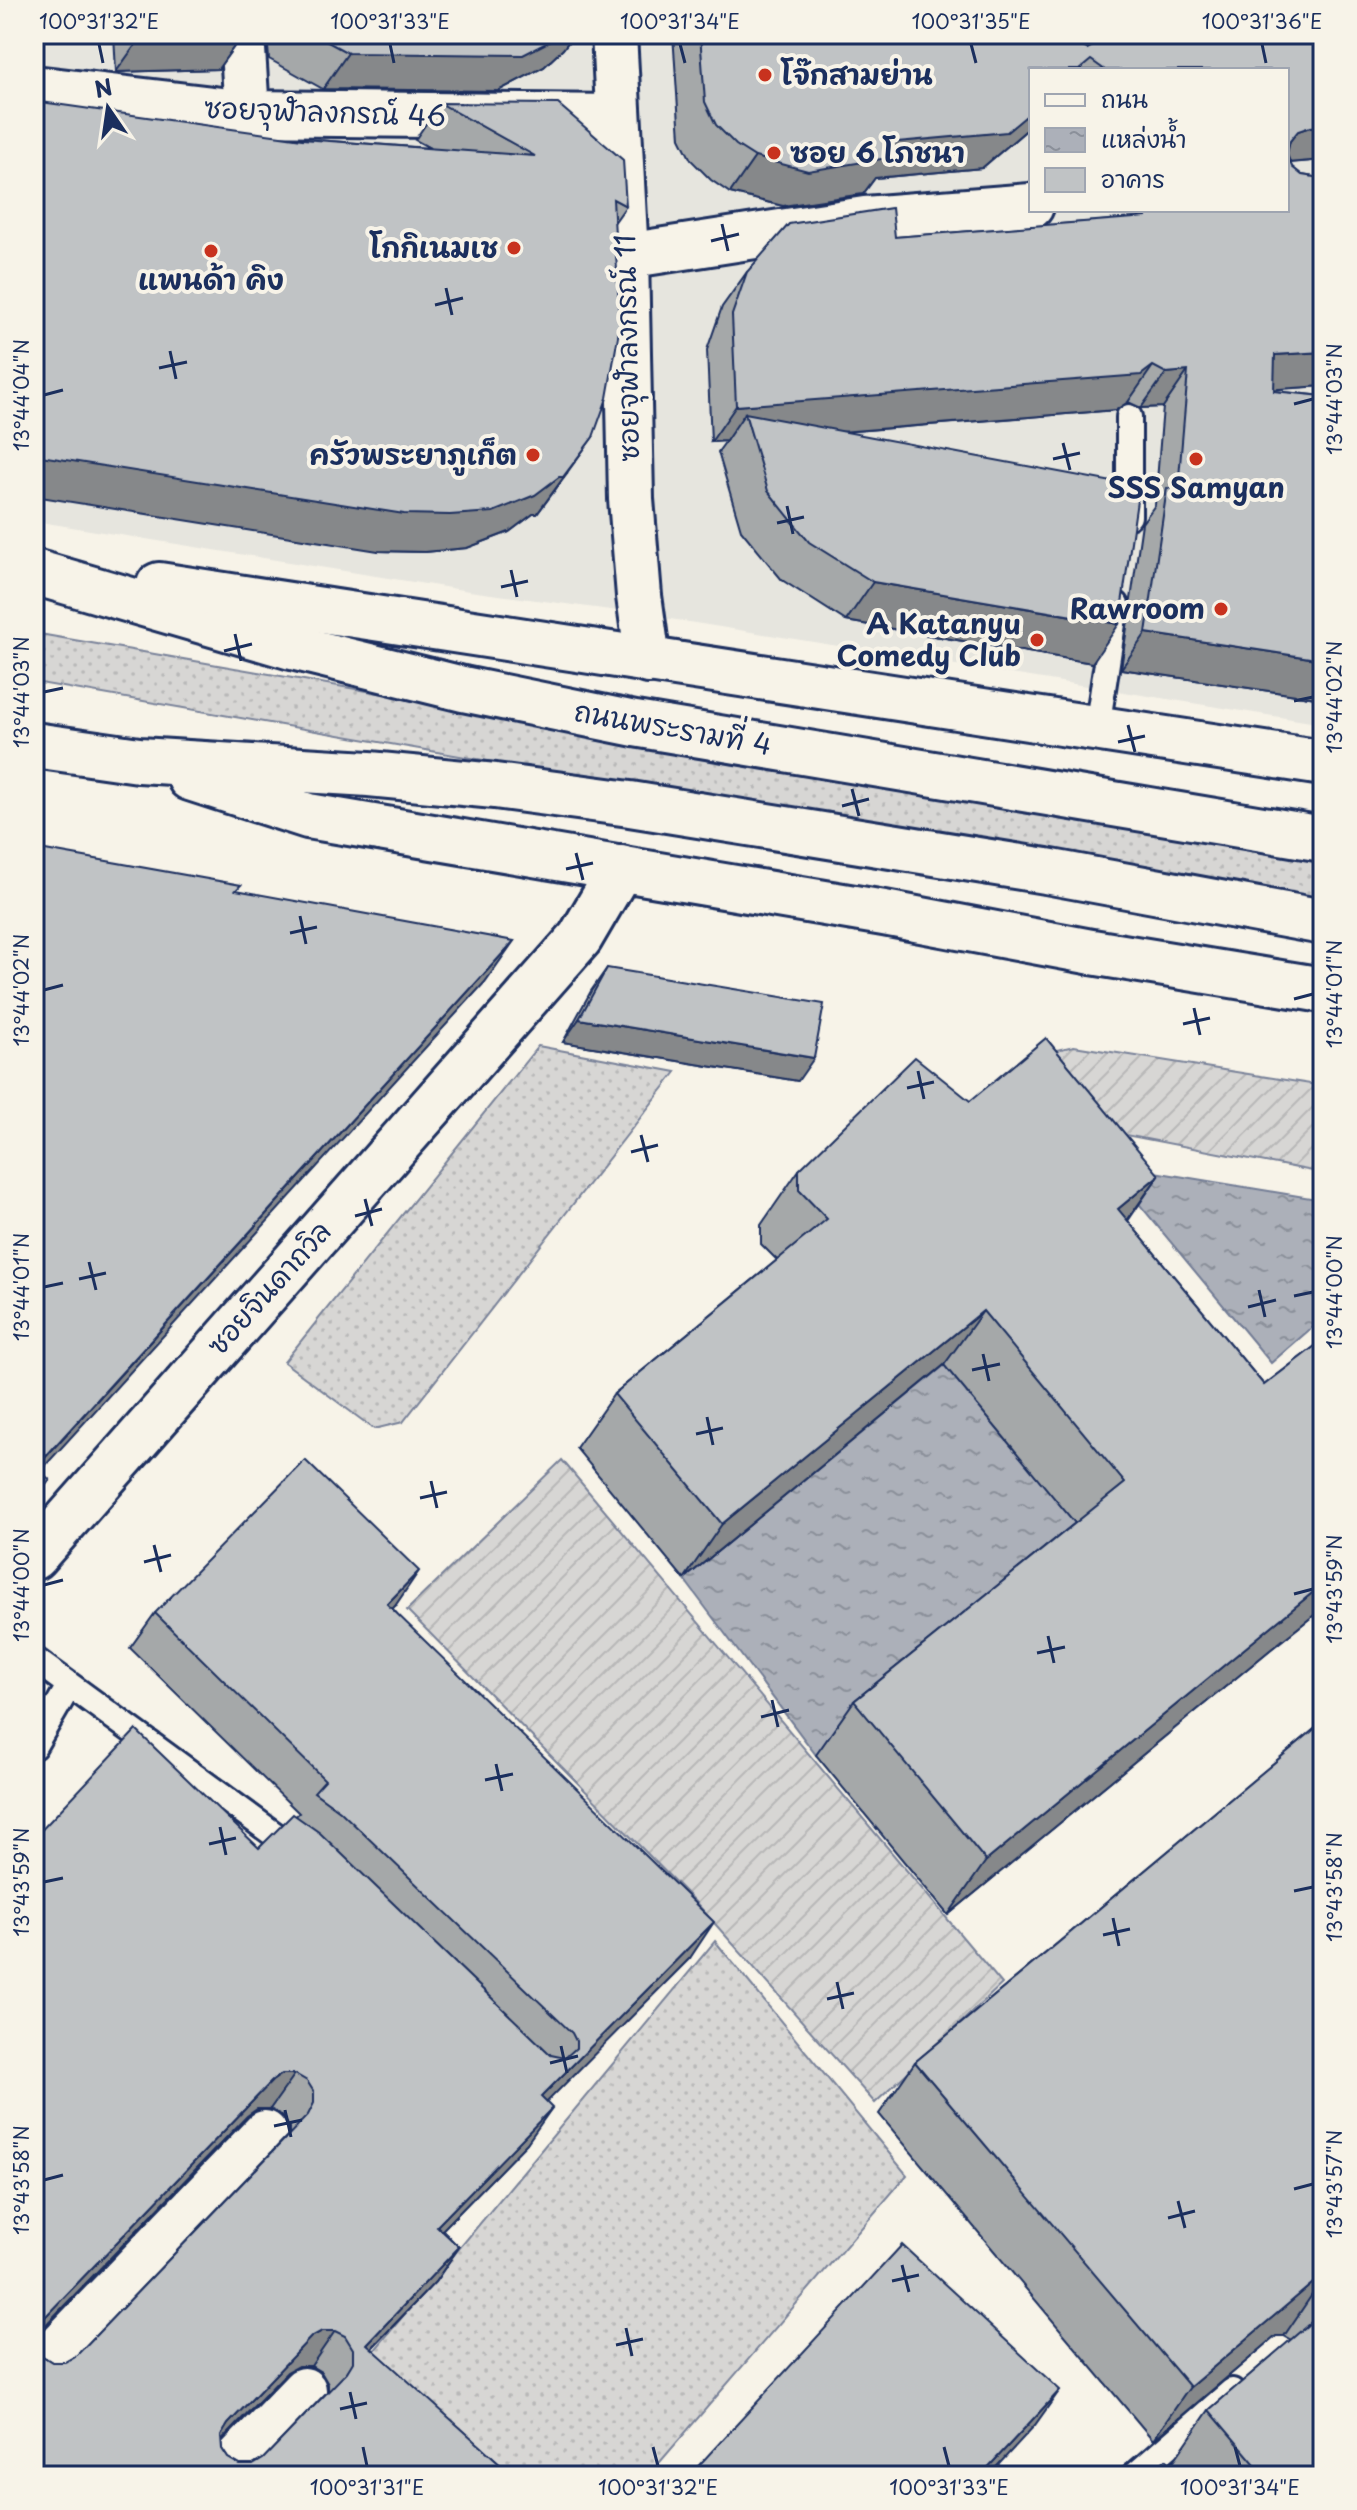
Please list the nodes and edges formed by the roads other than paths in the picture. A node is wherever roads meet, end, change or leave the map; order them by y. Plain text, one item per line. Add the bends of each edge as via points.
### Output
1 (242, 34) edge
2 (614, 34) edge
3 (34, 88) edge
4 (247, 113) junction
5 (618, 117) junction
6 (1029, 206) edge
7 (626, 256) junction
8 (1129, 417) edge
9 (1125, 537) edge
10 (34, 570) edge
11 (1118, 585) edge
12 (648, 661) junction
13 (1097, 728) junction
14 (34, 745) edge
15 (139, 760) junction
16 (1323, 763) edge
17 (1323, 839) edge
18 (621, 868) junction
19 (1323, 922) edge
20 (1323, 990) edge
21 (34, 1557) edge
22 (34, 1659) edge
23 (69, 1686) junction
24 (34, 1746) edge
25 (316, 1867) edge
26 (265, 2133) edge
27 (34, 2373) edge
28 (1245, 2380) edge
29 (304, 2390) edge
30 (221, 2476) edge
31 (1134, 2476) edge

1 - 4 main road
2 - 5 main road, ซอยจุฬาลงกรณ์ 11
3 - 4 main road, ซอยจุฬาลงกรณ์ 46
4 - 5 main road, ซอยจุฬาลงกรณ์ 46
5 - 7 main road, ซอยจุฬาลงกรณ์ 11
6 - 7 main road via 865,219
7 - 12 main road, ซอยจุฬาลงกรณ์ 11 via 631,487
8 - 9 lane
10 - 12 main road, ถนนพระรามที่ 4
10 - 17 main road, ถนนพระรามที่ 4 via 292,647 463,689 635,724
11 - 13 lane
12 - 13 main road, ถนนพระรามที่ 4
13 - 16 main road, ถนนพระรามที่ 4
14 - 15 main road
15 - 18 main road via 308,816
15 - 19 main road via 369,774 630,804
18 - 20 main road
18 - 21 main road, ซอยจินดาถวิล via 580,938
22 - 23 lane
23 - 24 lane
23 - 25 lane
26 - 27 main road
28 - 31 lane
29 - 30 main road

